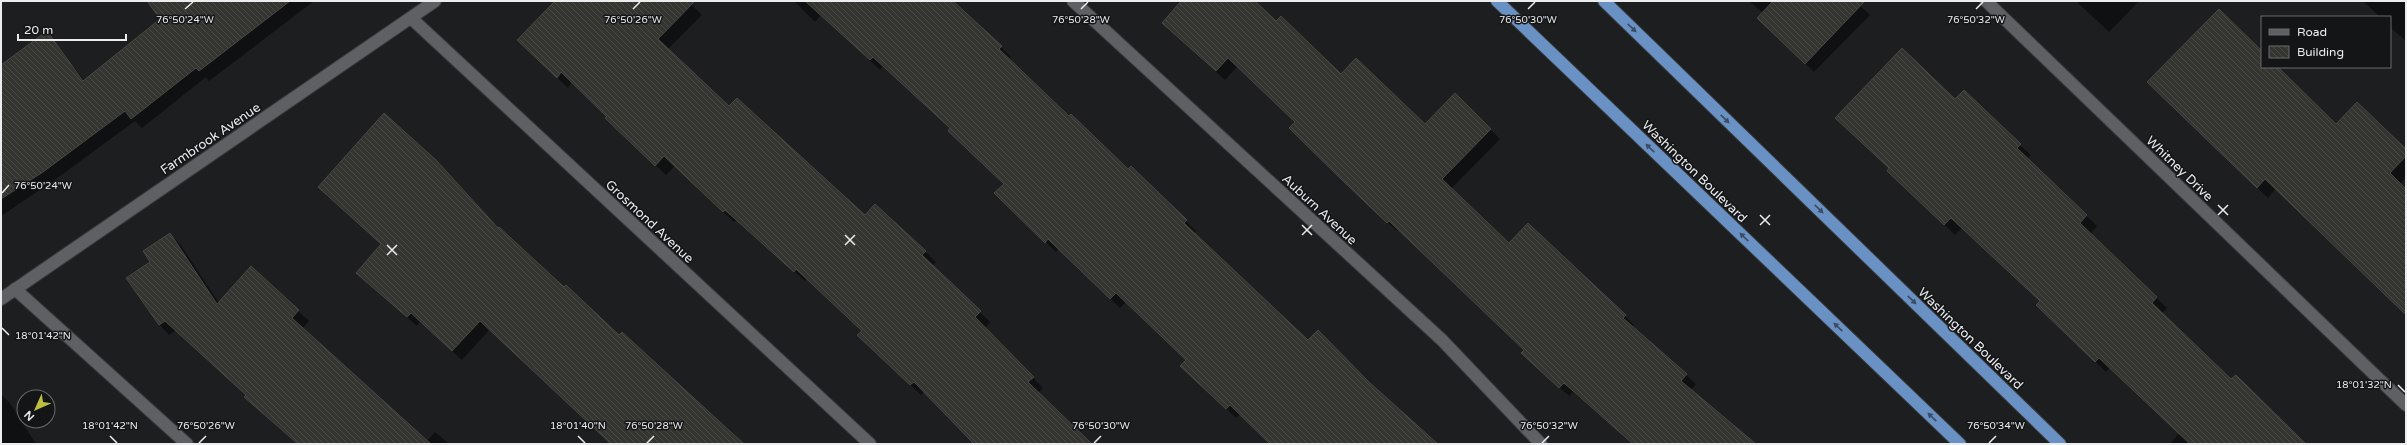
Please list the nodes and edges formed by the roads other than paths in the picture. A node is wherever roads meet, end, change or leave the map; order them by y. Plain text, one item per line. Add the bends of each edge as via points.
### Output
1 (435, 1) edge
2 (1073, 1) edge
3 (1497, 1) edge
4 (1604, 1) edge
5 (1986, 1) edge
6 (411, 18) junction
7 (15, 289) junction
8 (1, 299) edge
9 (2406, 405) edge
10 (187, 444) edge
11 (870, 444) edge
12 (1541, 444) edge
13 (1960, 444) edge
14 (2060, 444) edge

1 - 6 street, Farmbrook Avenue
2 - 12 street, Auburn Avenue via 1442,340
13 -> 3 highway, Washington Boulevard
4 -> 14 highway, Washington Boulevard
5 - 9 street, Whitney Drive
6 - 7 street, Farmbrook Avenue
6 - 11 street, Grosmond Avenue
7 - 8 street, Farmbrook Avenue
7 - 10 street

